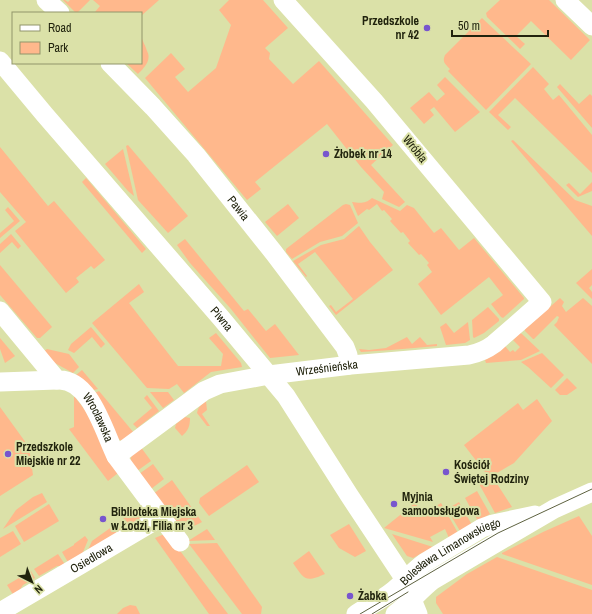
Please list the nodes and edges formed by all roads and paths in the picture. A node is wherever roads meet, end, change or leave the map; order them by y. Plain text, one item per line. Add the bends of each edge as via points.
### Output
1 (46, 0) edge
2 (283, 0) edge
3 (565, 0) edge
4 (59, 12) edge
5 (592, 26) edge
6 (0, 61) edge
7 (111, 64) edge
8 (542, 302) joint
9 (0, 311) edge
10 (349, 365) junction
11 (269, 375) junction
12 (57, 380) junction
13 (0, 382) edge
14 (116, 456) junction
15 (592, 492) edge
16 (554, 509) junction
17 (161, 517) junction
18 (180, 542) dead end
19 (404, 580) junction
20 (415, 607) edge
21 (0, 612) edge
22 (356, 614) edge
23 (395, 614) edge

1 - 4 street
2 - 8 street, Wróbla via 374,101
3 - 5 street
6 - 11 street, Piwna
7 - 10 street, Pawia via 196,155 274,253 345,347
8 - 10 street, Wrześnieńska via 494,344 476,354
9 - 12 street
10 - 11 street, Wrześnieńska
11 - 14 street, Wrześnieńska via 220,384 204,391
11 - 19 street, Piwna via 286,396
12 - 13 street
12 - 14 street, Wrocławska via 64,379 73,383 85,393 96,410
14 - 17 street, Wrocławska
15 - 16 street, Bolesława Limanowskiego
16 - 19 street, Bolesława Limanowskiego via 482,528 424,563
16 - 20 street, Bolesława Limanowskiego via 424,587
17 - 18 street, Wrocławska
17 - 21 street, Osiedlowa
19 - 20 street, Piwna
19 - 22 street, Bolesława Limanowskiego via 385,597
20 - 23 street, Bolesława Limanowskiego via 403,608

